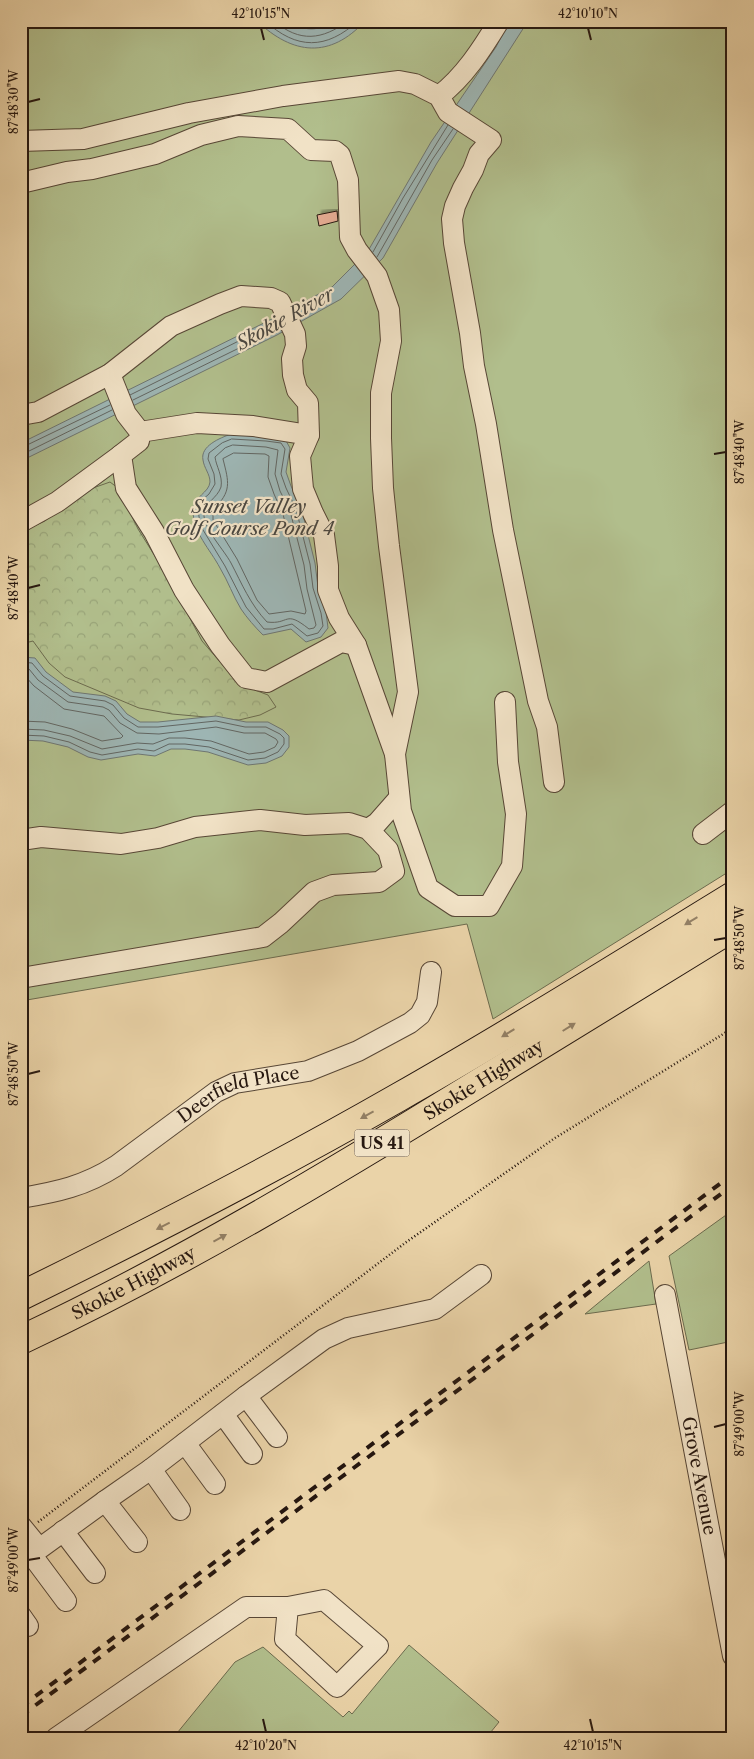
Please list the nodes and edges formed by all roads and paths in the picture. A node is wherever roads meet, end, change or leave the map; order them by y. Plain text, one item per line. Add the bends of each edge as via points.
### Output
1 (499, 21) edge
2 (443, 104) junction
3 (21, 141) edge
4 (21, 183) edge
5 (112, 381) junction
6 (21, 415) edge
7 (140, 432) junction
8 (309, 435) junction
9 (121, 455) junction
10 (21, 522) edge
11 (356, 645) junction
12 (505, 702) dead end
13 (395, 754) junction
14 (554, 782) dead end
15 (399, 798) junction
16 (733, 810) edge
17 (368, 829) junction
18 (703, 834) dead end
19 (21, 840) edge
20 (733, 896) edge
21 (733, 927) edge
22 (431, 972) dead end
23 (21, 978) edge
24 (733, 1028) edge
25 (21, 1198) edge
26 (481, 1275) dead end
27 (665, 1295) dead end
28 (21, 1296) edge
29 (21, 1340) edge
30 (246, 1396) junction
31 (223, 1414) junction
32 (277, 1438) dead end
33 (185, 1443) junction
34 (252, 1454) dead end
35 (151, 1469) junction
36 (215, 1484) dead end
37 (105, 1501) junction
38 (180, 1510) dead end
39 (24, 1528) edge
40 (63, 1531) junction
41 (137, 1542) dead end
42 (30, 1555) edge
43 (95, 1573) dead end
44 (66, 1601) dead end
45 (288, 1607) junction
46 (733, 1656) edge
47 (56, 1738) edge

1 - 2 street via 452,86
2 - 3 street via 415,84 399,81 283,96 189,113 82,140
2 - 14 street via 490,140 479,154 455,206 452,219 454,244 503,530 538,702 547,727
4 - 13 street via 155,154 201,135 238,126 288,129 311,150 335,151 340,155 348,180 350,237 377,276 389,310 391,341 381,393 381,438 408,692
5 - 6 street via 38,412
5 - 7 street via 126,414
5 - 8 street via 171,326 241,296 271,298 283,306 295,334 293,375 297,390 308,403
7 - 8 street via 197,423 253,426
7 - 9 street via 139,441
8 - 11 street via 300,456 303,489 324,535 328,590 339,618
9 - 10 street via 57,502
9 - 11 street via 126,488 154,532 184,590 246,678 266,682 341,642
11 - 13 street
12 - 15 street via 508,762 516,814 512,866 489,906 455,906 428,888
13 - 15 street
15 - 17 street
16 - 18 street
17 - 19 street via 349,824 305,826 260,820 195,826 158,838 121,844 41,837
17 - 23 street via 388,850 394,871 380,882 333,885 314,892 263,937
20 -> 28 highway, Skokie Highway / US 41 via 400,1097 159,1228
29 -> 21 highway, Skokie Highway / US 41 via 262,1214
22 - 25 street, Deerfield Place via 427,1002 420,1015 410,1023 358,1051 308,1071 235,1083 216,1092 100,1176 58,1192
24 - 39 path via 556,1138 405,1242
26 - 30 street via 435,1309 348,1328 324,1339
27 - 46 street, Grove Avenue
30 - 31 street
30 - 32 street
31 - 33 street
31 - 34 street
33 - 35 street
33 - 36 street
35 - 37 street
35 - 38 street
37 - 40 street
37 - 41 street
39 - 42 street
40 - 42 street
40 - 43 street
42 - 44 street
45 - 45 street via 285,1640 337,1687 378,1646 324,1600
45 - 47 street via 246,1607

